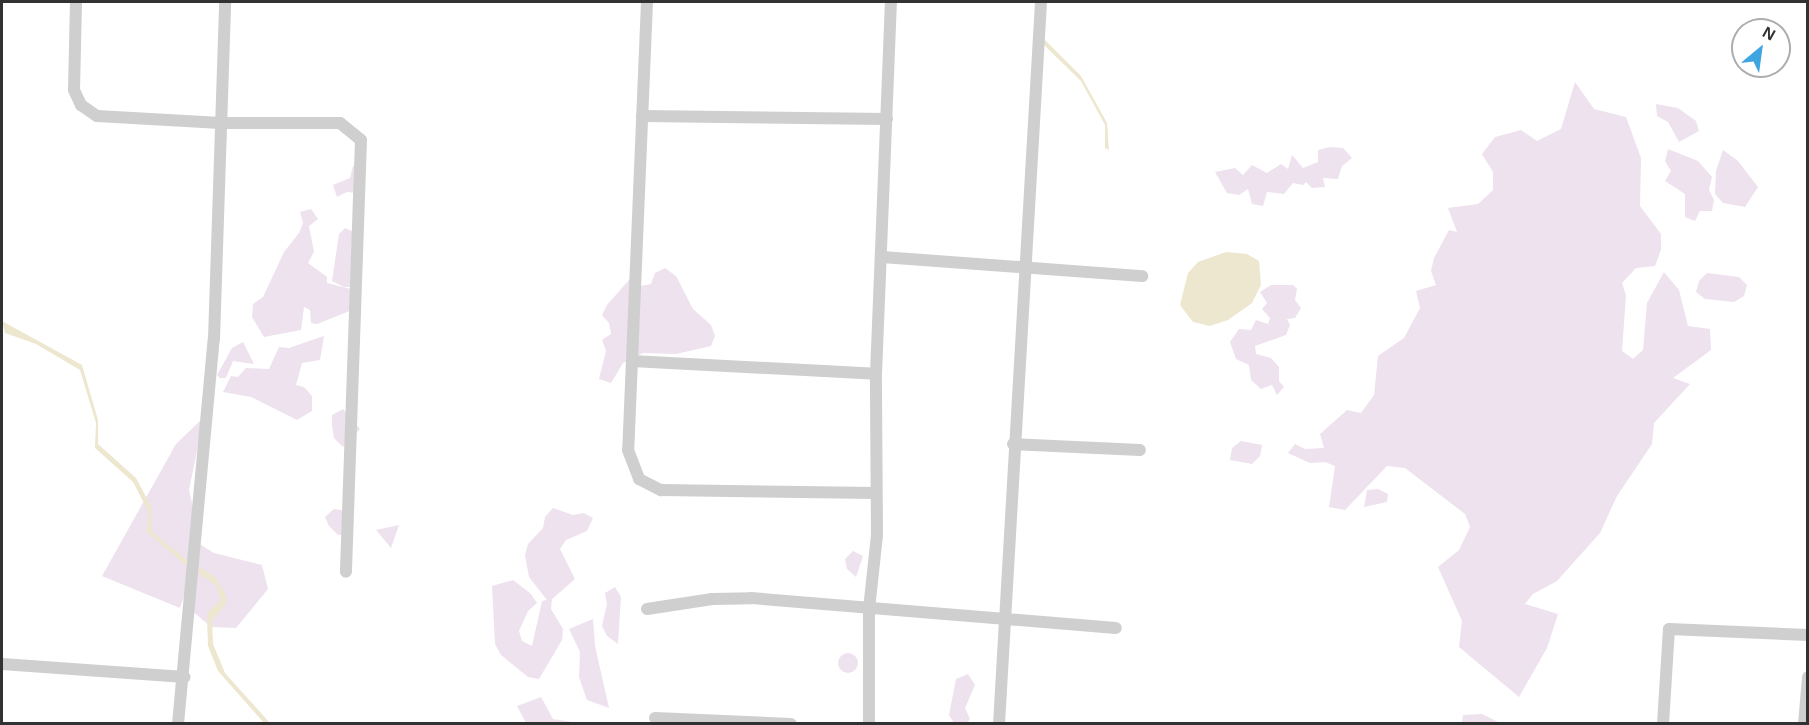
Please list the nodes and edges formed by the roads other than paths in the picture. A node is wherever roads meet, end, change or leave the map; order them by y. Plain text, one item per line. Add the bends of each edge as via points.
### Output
1 (76, 2) edge
2 (225, 2) edge
3 (647, 2) edge
4 (891, 2) edge
5 (1041, 2) edge
6 (642, 116) junction
7 (887, 119) junction
8 (221, 123) junction
9 (882, 257) junction
10 (1026, 267) junction
11 (1142, 276) dead end
12 (632, 361) junction
13 (876, 374) junction
14 (1013, 444) junction
15 (1140, 450) dead end
16 (876, 493) junction
17 (346, 572) dead end
18 (647, 609) dead end
19 (870, 609) junction
20 (1004, 619) junction
21 (1116, 628) dead end
22 (1808, 635) edge
23 (2, 664) edge
24 (184, 677) junction
25 (1808, 677) edge
26 (655, 718) dead end
27 (178, 723) edge
28 (791, 723) edge
29 (869, 723) edge
30 (999, 723) edge
31 (1663, 723) edge
32 (1804, 723) edge

1 - 8 street via 74,90 81,105 97,116
2 - 8 street
3 - 6 street
4 - 7 street
5 - 10 street
6 - 7 street
6 - 12 street
7 - 9 street
8 - 17 street via 340,123 362,140
8 - 24 street via 214,339
9 - 10 street
9 - 13 street
10 - 11 street
10 - 14 street
12 - 13 street
12 - 16 street via 628,450 639,479 661,490
13 - 16 street
14 - 15 street
14 - 20 street
16 - 19 street via 877,535
18 - 19 street via 712,599 751,598
19 - 20 street
19 - 29 street
20 - 21 street
20 - 30 street
22 - 31 street via 1669,629
23 - 24 street
24 - 27 street
25 - 32 street
26 - 28 street

